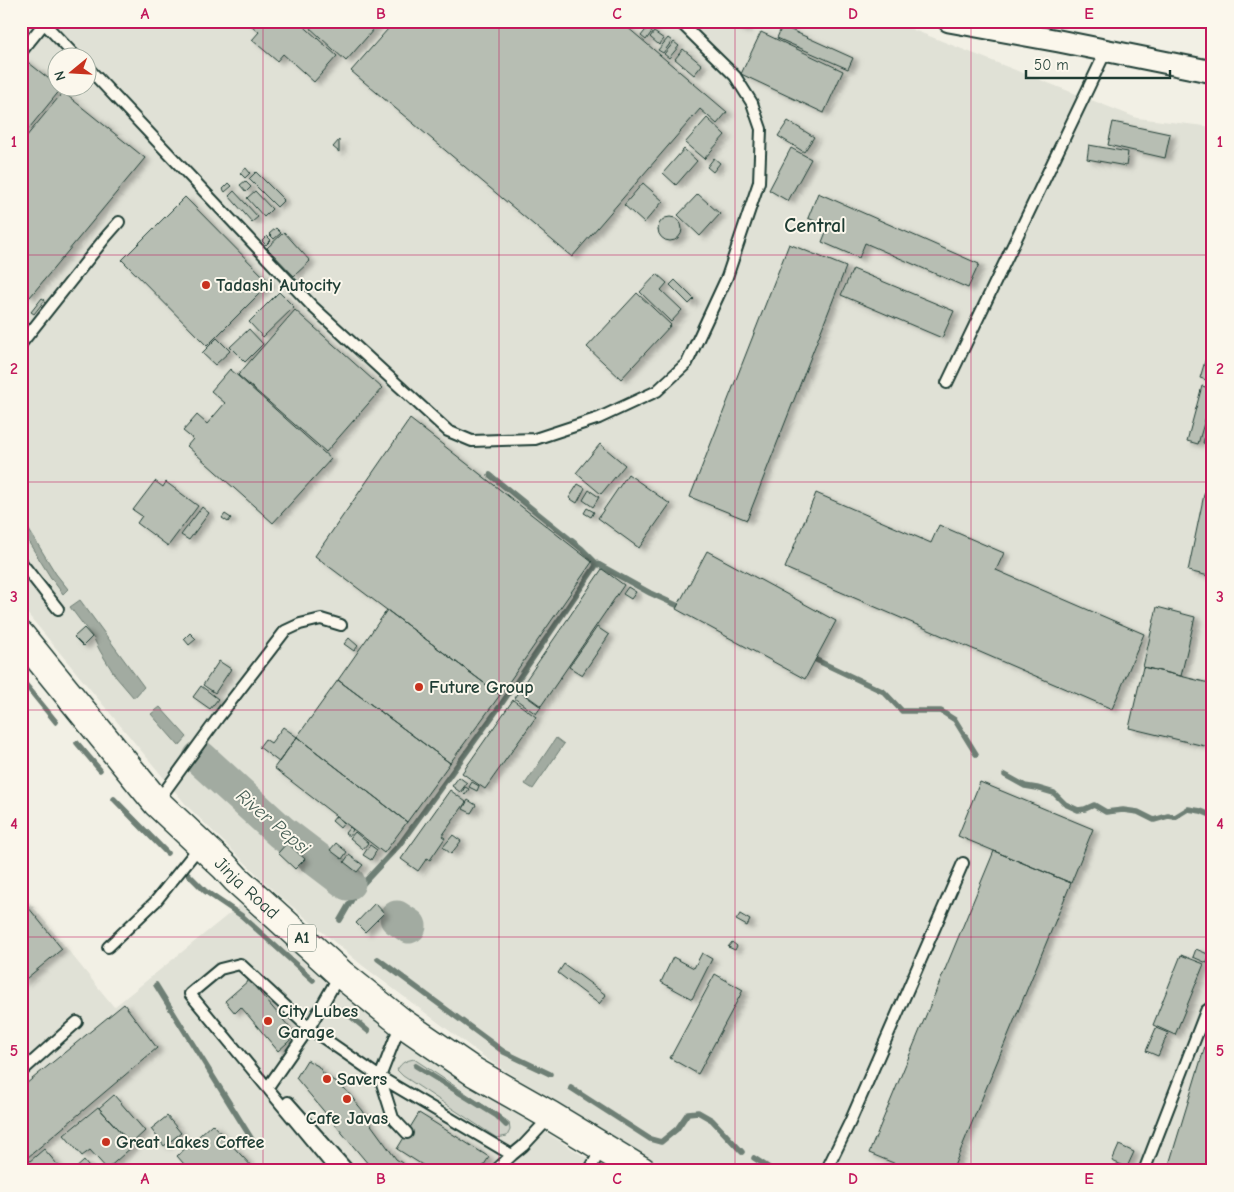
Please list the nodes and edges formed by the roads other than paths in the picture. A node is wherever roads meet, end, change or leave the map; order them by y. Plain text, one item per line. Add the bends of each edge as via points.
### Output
1 (680, 21) edge
2 (949, 21) edge
3 (44, 22) edge
4 (68, 48) edge
5 (1106, 50) junction
6 (21, 52) edge
7 (1213, 72) edge
8 (98, 79) edge
9 (119, 222) dead end
10 (21, 344) edge
11 (947, 383) dead end
12 (21, 562) edge
13 (58, 609) dead end
14 (341, 625) dead end
15 (21, 636) edge
16 (157, 803) junction
17 (200, 845) junction
18 (963, 863) dead end
19 (108, 947) dead end
20 (341, 974) junction
21 (1213, 1006) edge
22 (77, 1022) dead end
23 (401, 1022) junction
24 (309, 1028) junction
25 (21, 1072) edge
26 (380, 1077) junction
27 (269, 1085) junction
28 (551, 1116) junction
29 (407, 1133) dead end
30 (603, 1147) junction
31 (512, 1155) junction
32 (336, 1171) edge
33 (349, 1171) edge
34 (495, 1171) edge
35 (588, 1171) edge
36 (642, 1171) edge
37 (826, 1171) edge
38 (1144, 1171) edge

1 - 8 lane via 735,76 752,103 761,129 759,182 728,277 687,363 657,391 599,418 534,439 472,442 448,431 313,307
2 - 5 street
3 - 4 lane
3 - 6 lane
5 - 7 street
5 - 11 lane
9 - 10 lane
12 - 13 lane
14 - 16 lane via 320,620 285,631
15 - 16 highway, Jinja Road / A1
16 - 17 highway, Jinja Road / A1
17 - 19 lane via 155,902
17 - 20 highway, Jinja Road / A1
18 - 37 lane
20 - 23 highway, Jinja Road / A1
20 - 24 lane
21 - 38 lane via 1206,1011
22 - 25 lane
23 - 26 lane
23 - 28 highway, Jinja Road / A1 via 474,1072
24 - 26 lane
24 - 27 lane
24 - 27 lane via 240,964 220,968 190,994
26 - 29 lane via 393,1118
26 - 31 lane
27 - 32 lane
27 - 33 lane
28 - 30 highway, Jinja Road / A1
28 - 31 lane
30 - 35 lane
30 - 36 highway, Jinja Road / A1
31 - 34 lane

